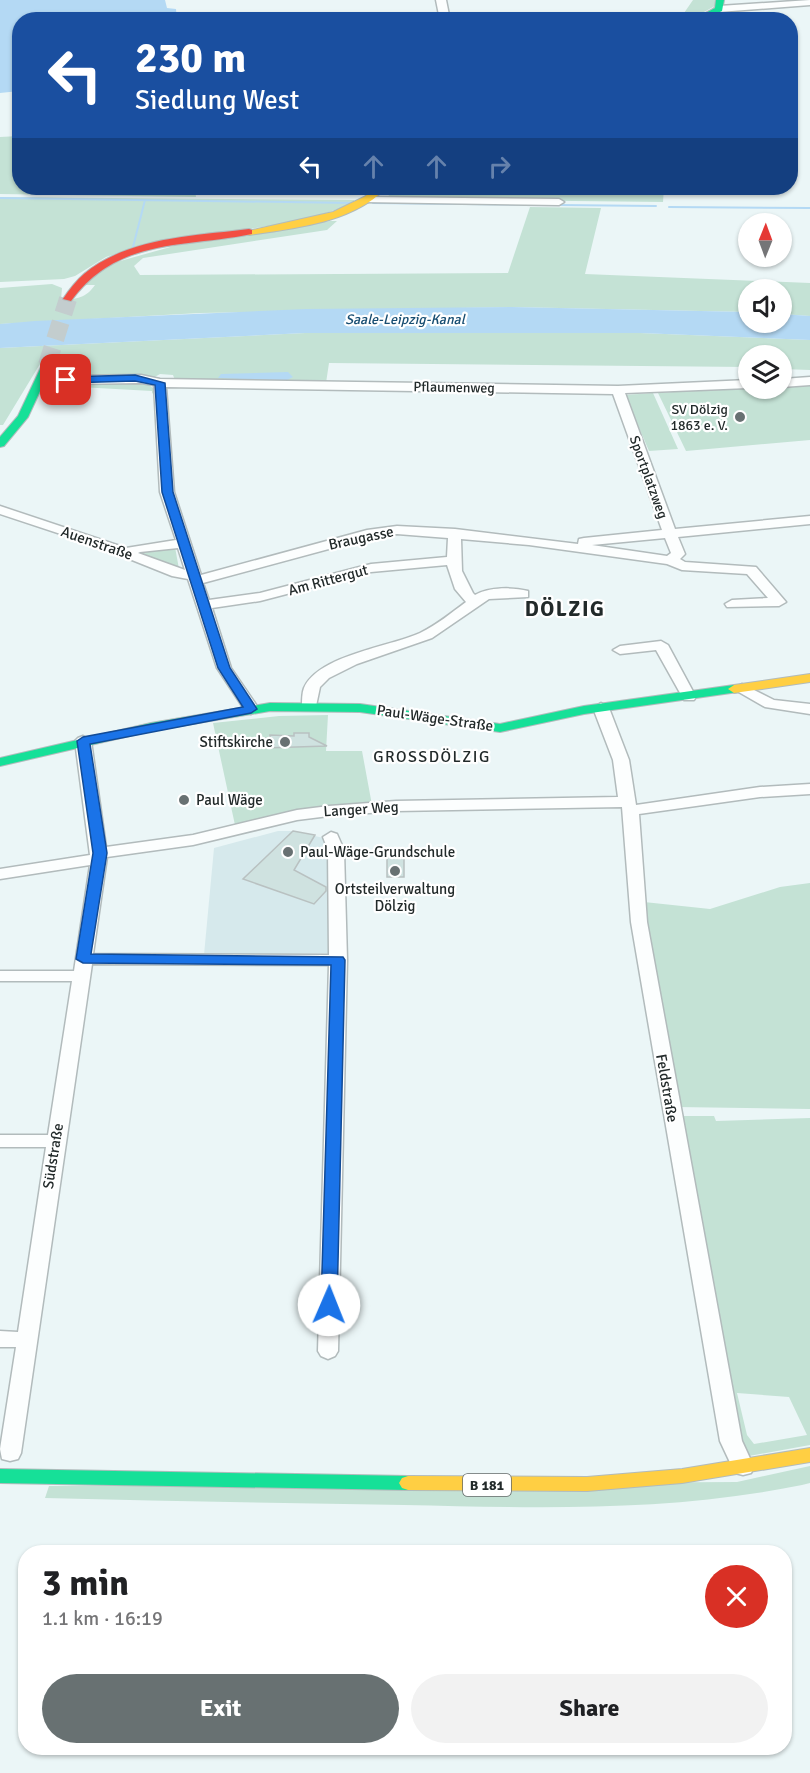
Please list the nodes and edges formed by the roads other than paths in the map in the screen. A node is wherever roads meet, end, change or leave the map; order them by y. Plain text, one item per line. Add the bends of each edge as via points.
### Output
1 (810, 2) edge
2 (719, 4) edge
3 (374, 195) edge
4 (368, 200) junction
5 (559, 202) dead end
6 (68, 299) tunnel mouth
7 (47, 365) tunnel mouth
8 (66, 380) dead end
9 (810, 381) edge
10 (792, 382) edge
11 (160, 383) junction
12 (738, 384) edge
13 (618, 390) junction
14 (0, 444) edge
15 (0, 510) edge
16 (810, 520) edge
17 (455, 533) junction
18 (670, 534) junction
19 (183, 543) junction
20 (567, 546) junction
21 (126, 552) junction
22 (454, 560) junction
23 (676, 563) junction
24 (194, 578) junction
25 (523, 594) dead end
26 (475, 602) junction
27 (732, 604) dead end
28 (203, 605) junction
29 (620, 651) dead end
30 (810, 678) edge
31 (742, 688) junction
32 (689, 696) junction
33 (309, 706) junction
34 (601, 708) junction
35 (251, 709) junction
36 (810, 709) edge
37 (83, 741) junction
38 (0, 762) edge
39 (810, 789) edge
40 (629, 806) junction
41 (331, 837) dead end
42 (100, 856) junction
43 (0, 874) edge
44 (338, 960) junction
45 (82, 968) junction
46 (0, 976) edge
47 (0, 1141) edge
48 (55, 1141) junction
49 (0, 1339) edge
50 (25, 1340) junction
51 (328, 1351) dead end
52 (10, 1453) dead end
53 (810, 1455) edge
54 (743, 1467) junction
55 (0, 1476) edge

1 - 2 street
3 - 4 street
4 - 5 street
4 - 6 street via 324,219 171,244 117,258 84,276
7 - 14 street via 20,422
8 - 11 street via 135,378
9 - 10 street
11 - 13 street, Pflaumenweg
11 - 19 street via 167,492
12 - 13 street, Pflaumenweg
13 - 18 street, Sportplatzweg
15 - 21 street, Auenstraße
16 - 18 street, Braugasse
17 - 20 street, Braugasse
17 - 22 street
17 - 24 street, Braugasse via 407,529 372,533
18 - 20 street, Braugasse
18 - 23 street, Sportplatzweg via 678,554
19 - 21 street
19 - 24 street
20 - 23 street, Braugasse
21 - 24 street, Auenstraße
22 - 26 street via 459,587
22 - 28 street, Am Rittergut via 371,568 260,597
23 - 27 street, Braugasse via 751,570 779,602
24 - 28 street
25 - 26 street via 493,593
26 - 33 street via 428,634 362,657 319,679 310,691
28 - 35 street via 224,668
29 - 32 street via 661,645
30 - 31 street, Paul-Wäge-Straße
31 - 32 street, Paul-Wäge-Straße
31 - 36 street via 770,704
32 - 34 street, Paul-Wäge-Straße
33 - 34 street, Paul-Wäge-Straße via 377,710 500,728
33 - 35 street, Paul-Wäge-Straße
34 - 40 street, Feldstraße via 621,760
35 - 37 street, Paul-Wäge-Straße
37 - 38 street, Paul-Wäge-Straße
37 - 42 street, Südstraße
39 - 40 street, Langer Weg
40 - 42 street, Langer Weg via 396,807 297,814 193,840
40 - 54 street, Feldstraße via 639,922 667,1091 731,1441
41 - 44 street via 336,850
42 - 43 street
42 - 45 street, Südstraße
44 - 45 street
44 - 51 street
45 - 46 street
45 - 48 street, Südstraße
47 - 48 street
48 - 50 street, Südstraße
49 - 50 street
50 - 52 street, Südstraße
53 - 54 street, B 181
54 - 55 street, B 181 via 587,1484 503,1486

